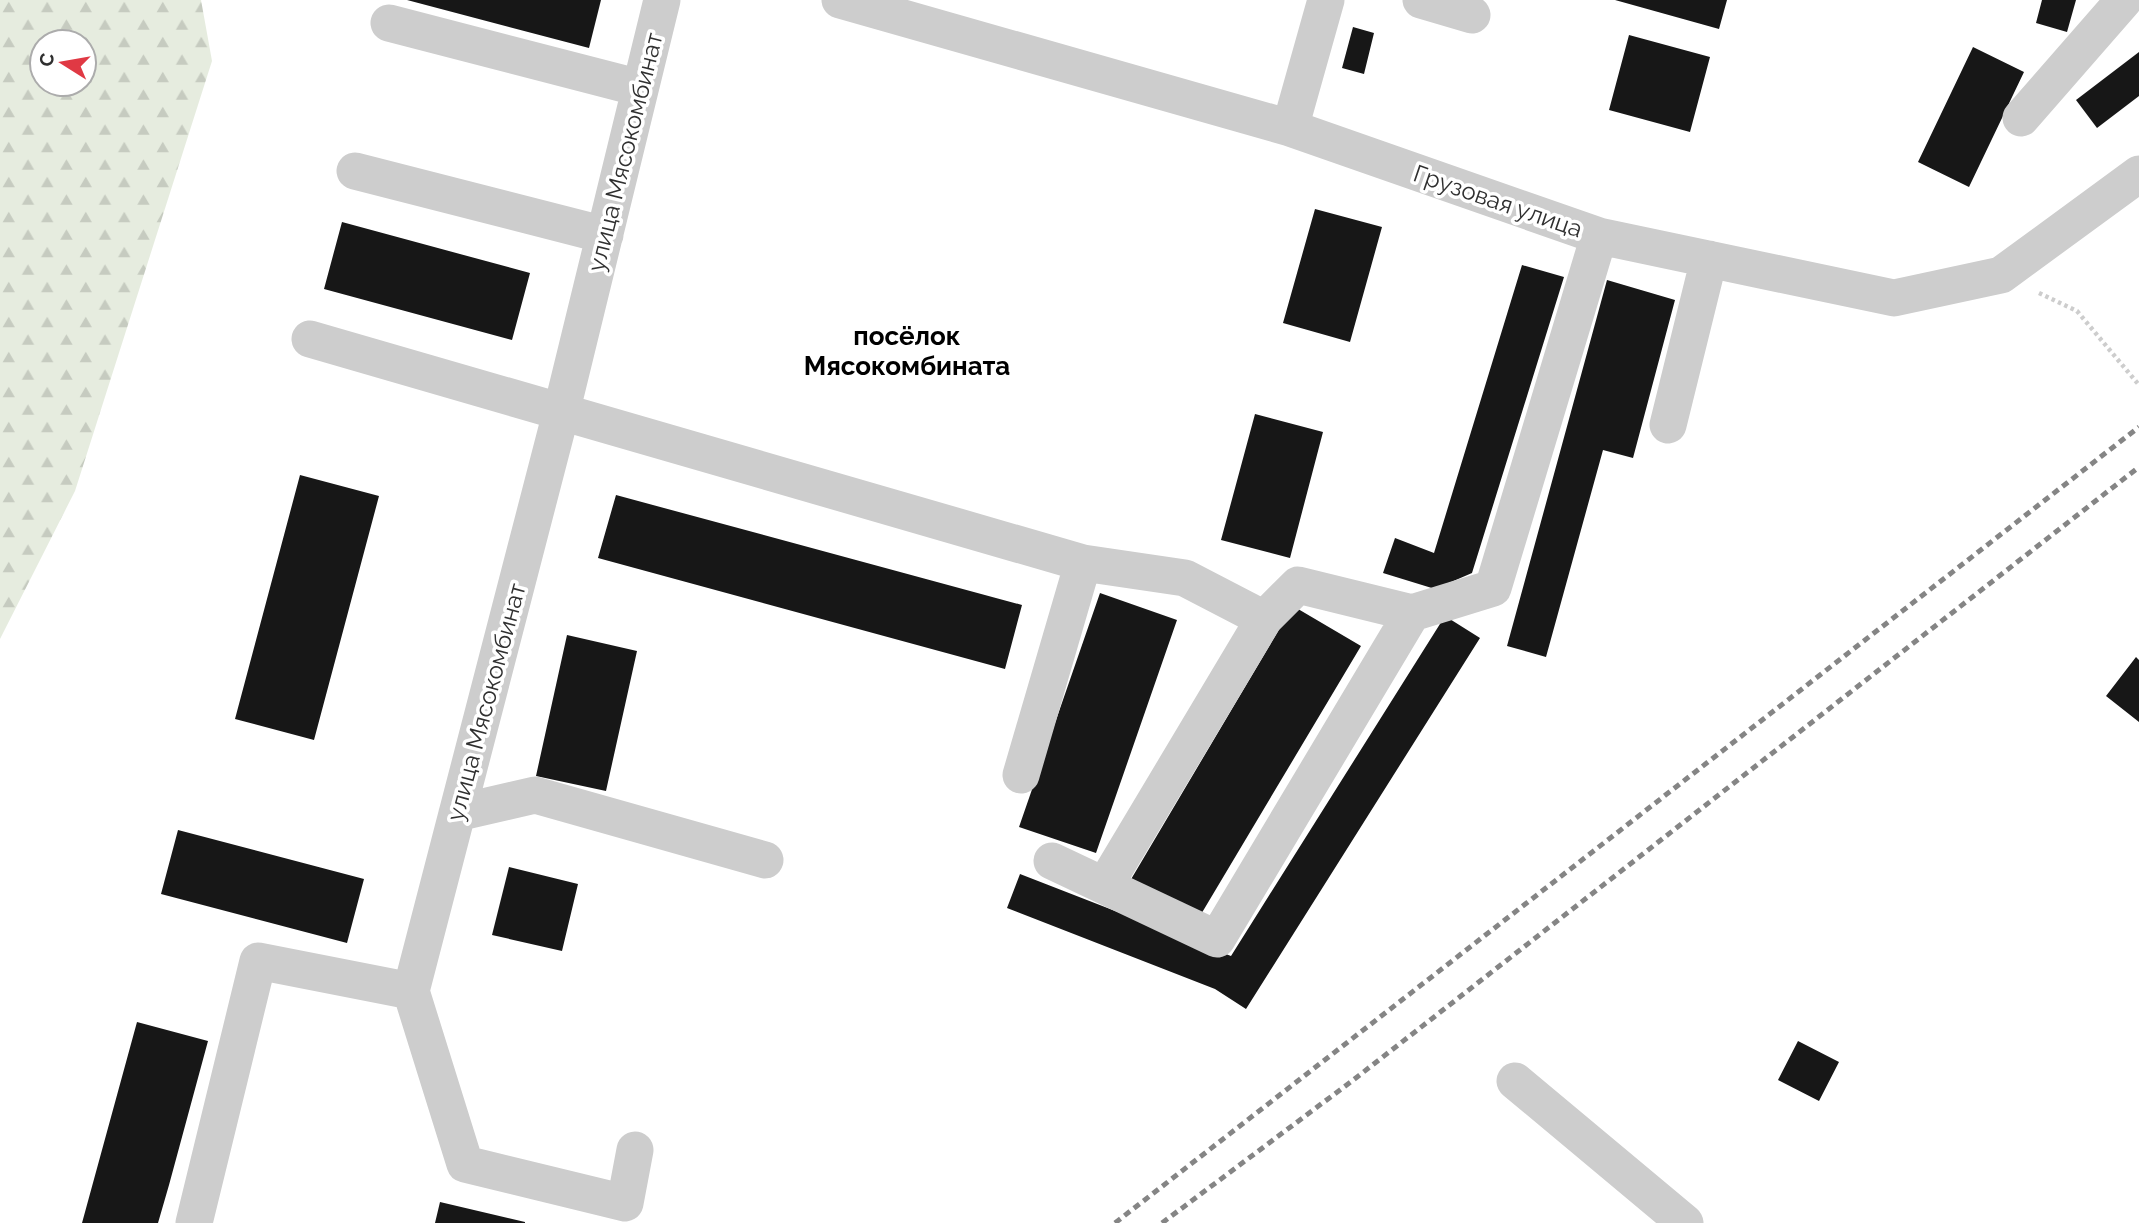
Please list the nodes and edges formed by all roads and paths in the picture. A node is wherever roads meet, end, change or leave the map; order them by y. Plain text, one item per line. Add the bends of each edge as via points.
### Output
1 (662, 0) edge
2 (841, 0) edge
3 (1326, 0) edge
4 (1421, 0) edge
5 (2124, 0) edge
6 (1472, 15) dead end
7 (389, 23) dead end
8 (640, 88) junction
9 (2021, 118) dead end
10 (1290, 128) junction
11 (355, 171) dead end
12 (2139, 174) edge
13 (605, 235) junction
14 (1599, 236) junction
15 (1709, 259) junction
16 (2001, 275) junction
17 (310, 339) dead end
18 (2139, 385) edge
19 (561, 413) junction
20 (1668, 425) dead end
21 (1083, 562) junction
22 (1412, 613) junction
23 (1264, 619) junction
24 (1021, 775) dead end
25 (457, 813) junction
26 (765, 860) dead end
27 (1052, 861) dead end
28 (1105, 885) junction
29 (411, 991) junction
30 (1515, 1082) dead end
31 (635, 1150) dead end
32 (194, 1223) edge
33 (1685, 1223) edge

1 - 8 street, улица Мясокомбинат
2 - 10 street, Грузовая улица
3 - 10 street
4 - 6 street
5 - 9 street
7 - 8 street
8 - 13 street, улица Мясокомбинат
10 - 14 street, Грузовая улица
11 - 13 street
12 - 16 street, Грузовая улица
13 - 19 street, улица Мясокомбинат
14 - 15 street, Грузовая улица
14 - 22 street via 1493,588
15 - 16 street, Грузовая улица via 1894,298
15 - 20 street
16 - 18 path via 2077,311
17 - 19 street
19 - 21 street
19 - 25 street, улица Мясокомбинат
21 - 23 street via 1185,578
21 - 24 street
22 - 23 street via 1297,585
22 - 28 street via 1217,939
23 - 28 street
25 - 26 street via 535,795
25 - 29 street, улица Мясокомбинат
27 - 28 street
29 - 31 street via 465,1164 625,1203
29 - 32 street via 258,961
30 - 33 street

